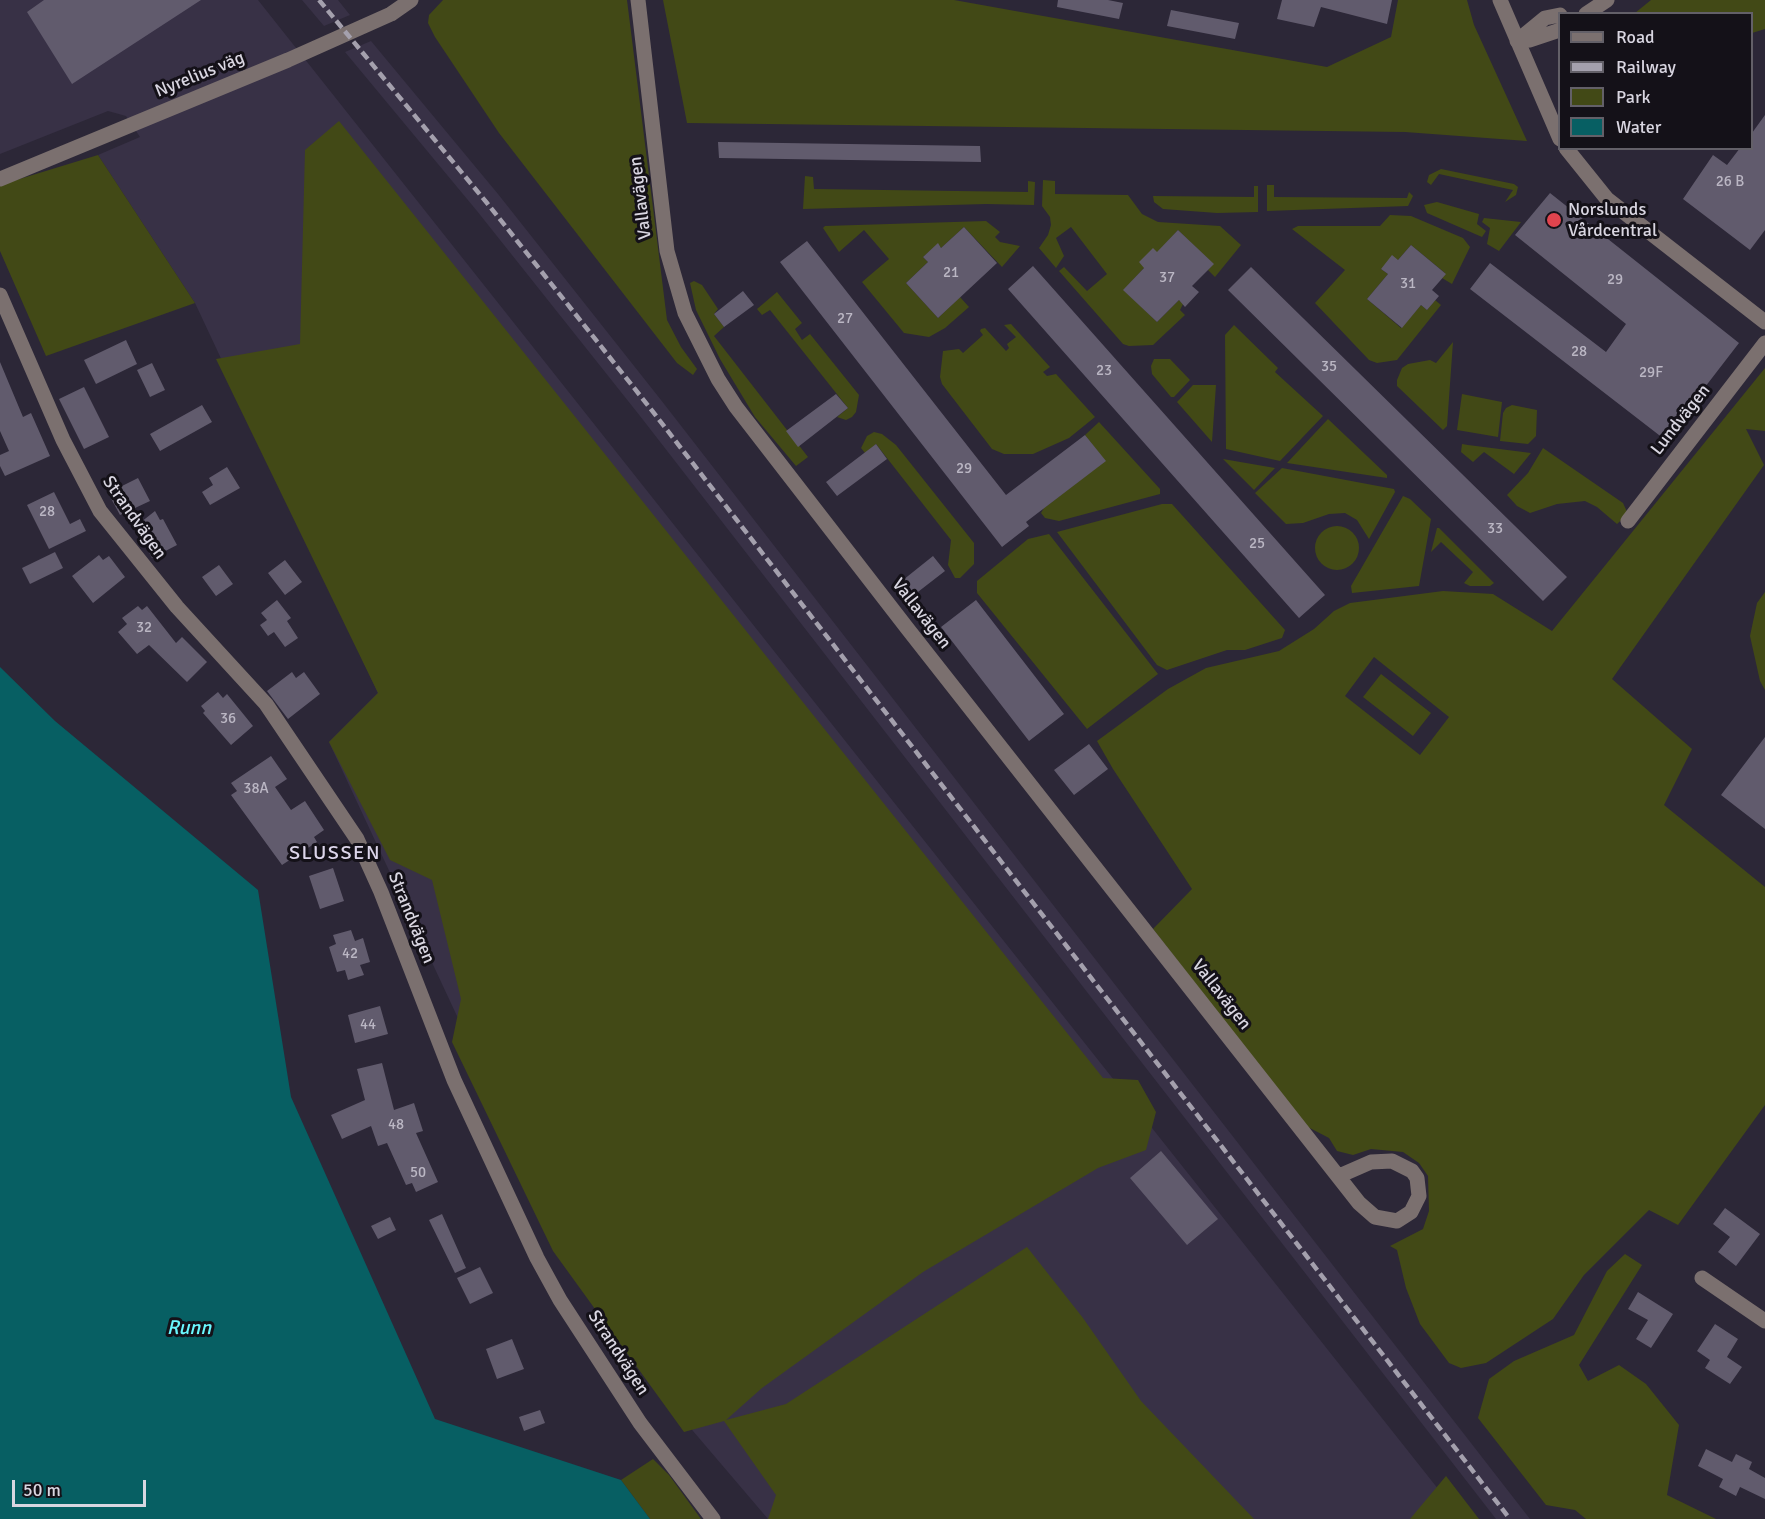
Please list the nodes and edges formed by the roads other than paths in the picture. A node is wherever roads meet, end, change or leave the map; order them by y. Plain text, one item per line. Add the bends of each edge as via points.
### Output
1 (411, 0) edge
2 (638, 0) edge
3 (1500, 0) edge
4 (1607, 0) edge
5 (1588, 12) edge
6 (1558, 15) edge
7 (1558, 31) edge
8 (1517, 41) junction
9 (1558, 134) edge
10 (1568, 150) edge
11 (0, 179) edge
12 (0, 295) edge
13 (1765, 322) edge
14 (1765, 343) edge
15 (1628, 520) dead end
16 (1339, 1176) junction
17 (1702, 1278) dead end
18 (1765, 1321) edge
19 (713, 1519) edge

1 - 11 street, Nyrelius väg via 391,14 288,60
2 - 16 street, Vallavägen via 667,251 685,313 718,380 930,658
3 - 8 street
4 - 5 street
6 - 8 street via 1545,18
7 - 8 street
8 - 9 street
10 - 13 street via 1607,200
12 - 19 street, Strandvägen via 63,440 100,511 177,607 266,704 357,839 454,1080 537,1258 629,1406
14 - 15 street, Lundvägen
16 - 16 street, Vallavägen via 1365,1210 1383,1220 1404,1218 1419,1196 1412,1171 1392,1161 1371,1162
17 - 18 street

